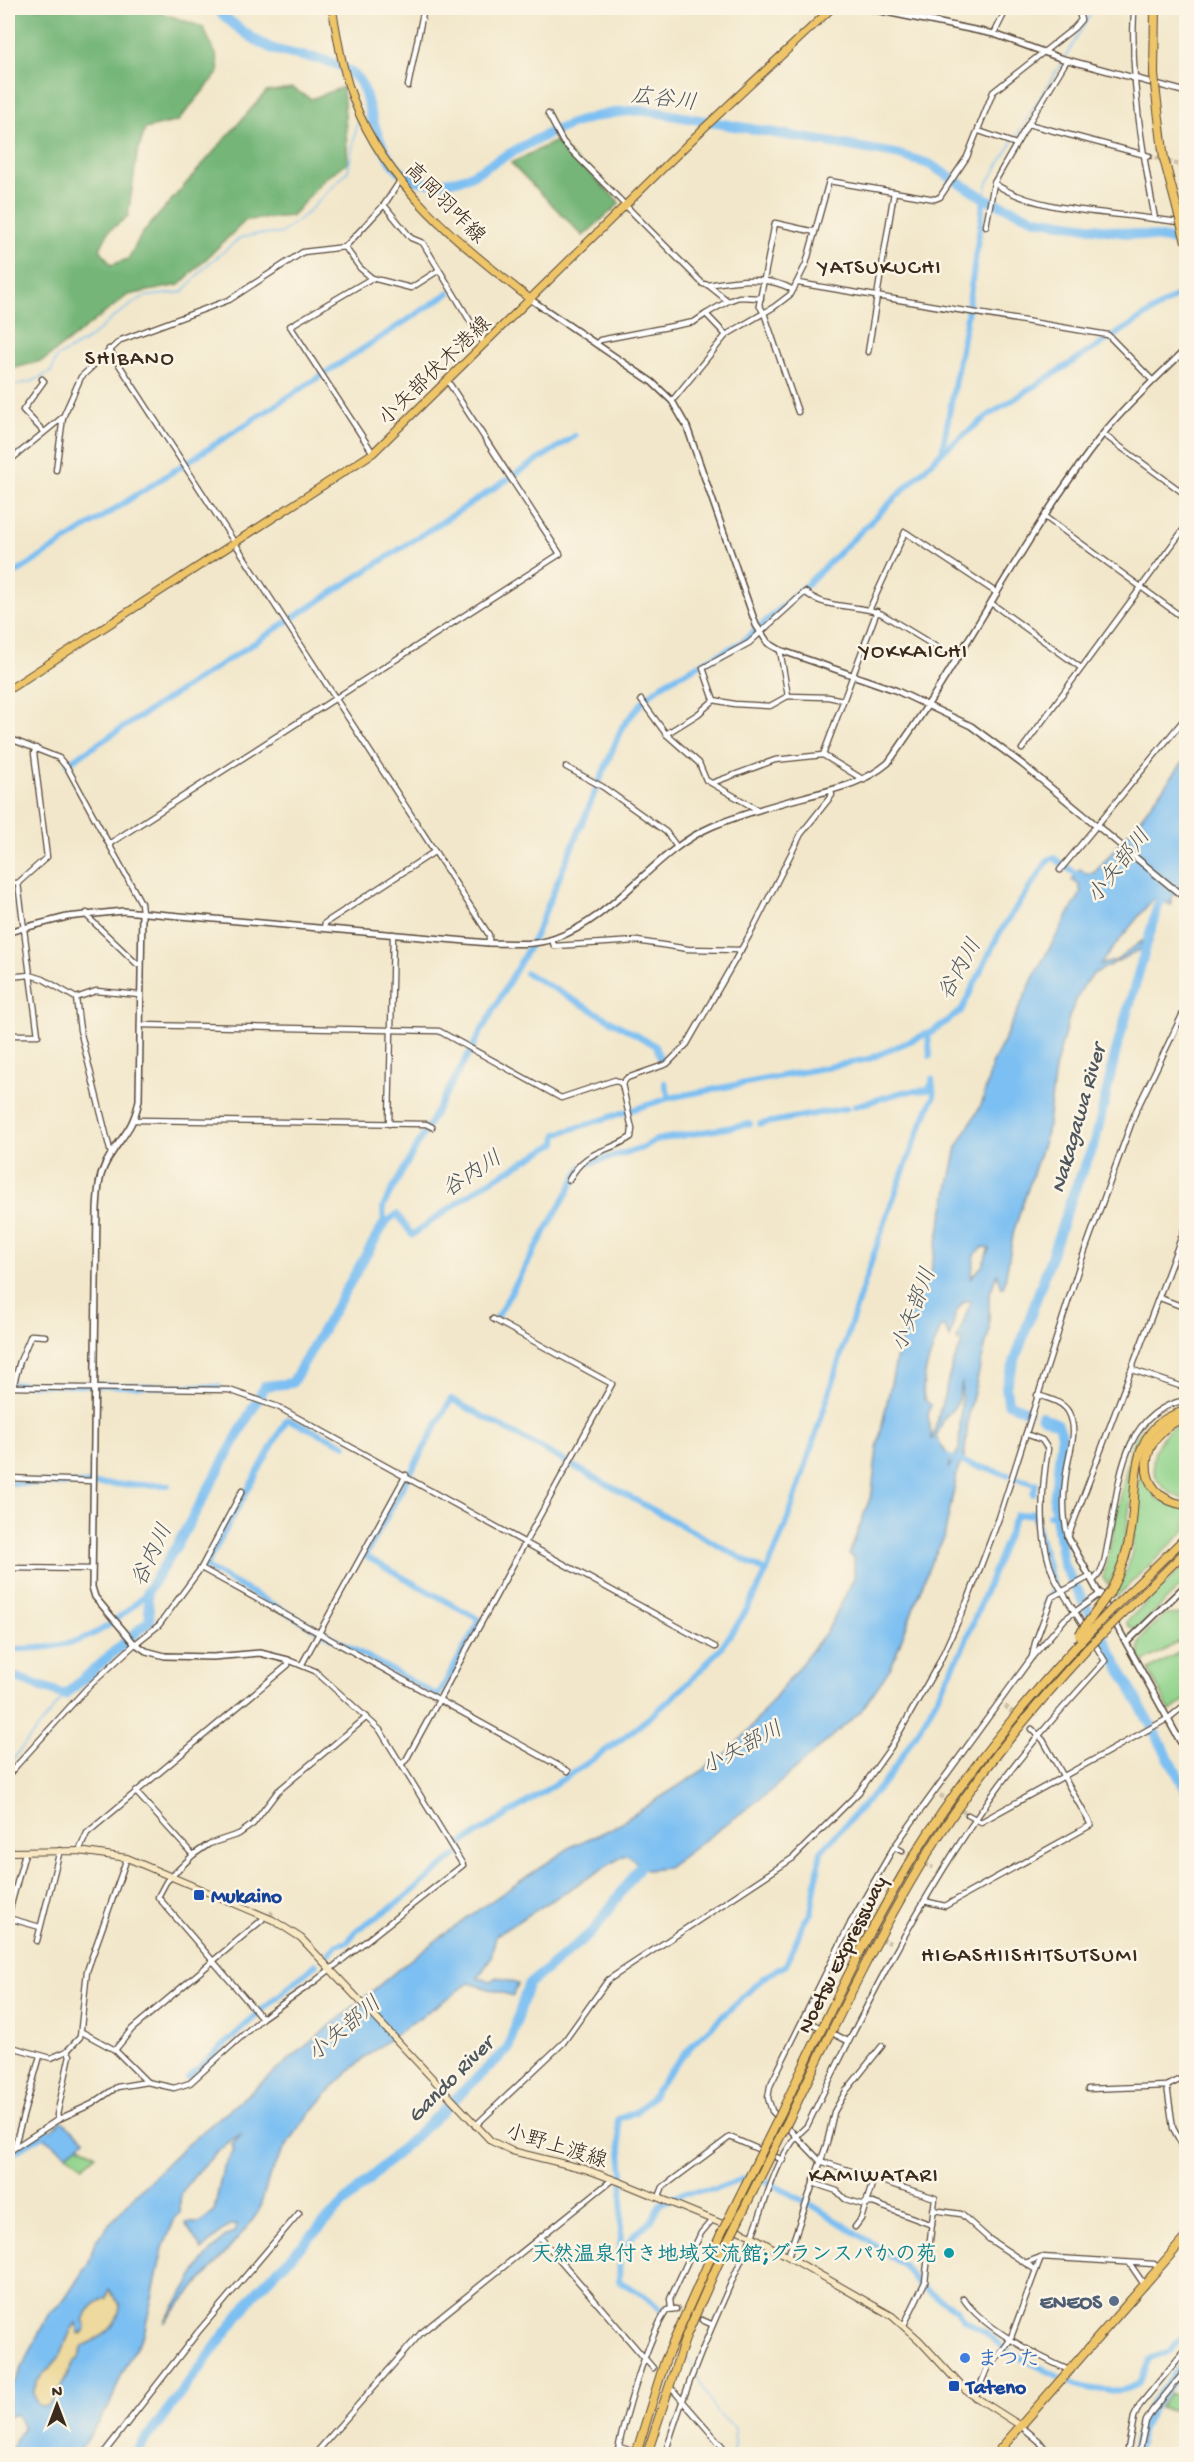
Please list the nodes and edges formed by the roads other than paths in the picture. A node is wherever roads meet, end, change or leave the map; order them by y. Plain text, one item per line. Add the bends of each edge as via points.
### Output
1 (332, 8) edge
2 (424, 8) edge
3 (832, 8) edge
4 (866, 8) edge
5 (1007, 8) edge
6 (1078, 8) edge
7 (1134, 8) edge
8 (1155, 8) edge
9 (994, 34) junction
10 (1043, 53) junction
11 (1067, 60) junction
12 (1133, 78) junction
13 (408, 86) dead end
14 (1186, 92) edge
15 (1186, 97) edge
16 (1186, 113) edge
17 (548, 114) dead end
18 (1028, 124) junction
19 (979, 131) junction
20 (1016, 144) junction
21 (1143, 154) junction
22 (1149, 156) tunnel mouth
23 (400, 181) junction
24 (994, 183) junction
25 (894, 192) junction
26 (384, 205) junction
27 (625, 206) junction
28 (1155, 219) junction
29 (1186, 223) edge
30 (986, 226) dead end
31 (815, 232) junction
32 (1186, 242) edge
33 (345, 247) junction
34 (440, 270) junction
35 (372, 278) junction
36 (763, 282) junction
37 (798, 283) junction
38 (708, 285) junction
39 (793, 291) junction
40 (878, 296) junction
41 (761, 298) junction
42 (530, 299) junction
43 (728, 301) junction
44 (764, 313) junction
45 (706, 314) junction
46 (726, 335) junction
47 (484, 344) junction
48 (596, 345) junction
49 (109, 349) junction
50 (1186, 349) edge
51 (868, 352) dead end
52 (42, 379) dead end
53 (447, 380) junction
54 (1153, 381) junction
55 (672, 401) junction
56 (798, 412) dead end
57 (63, 417) junction
58 (43, 431) junction
59 (1103, 434) junction
60 (373, 453) junction
61 (8, 462) edge
62 (56, 470) dead end
63 (1186, 495) edge
64 (1045, 517) junction
65 (1186, 526) edge
66 (234, 543) junction
67 (1141, 586) junction
68 (997, 593) junction
69 (991, 603) junction
70 (870, 608) junction
71 (877, 611) junction
72 (1186, 620) edge
73 (759, 630) junction
74 (780, 650) junction
75 (956, 659) junction
76 (1081, 668) junction
77 (851, 675) junction
78 (8, 690) edge
79 (788, 696) junction
80 (336, 698) junction
81 (641, 700) dead end
82 (714, 700) junction
83 (843, 700) junction
84 (928, 703) junction
85 (1186, 717) edge
86 (666, 734) junction
87 (8, 738) edge
88 (36, 748) junction
89 (1022, 749) dead end
90 (823, 755) junction
91 (566, 767) dead end
92 (864, 780) junction
93 (712, 783) junction
94 (831, 791) junction
95 (758, 810) junction
96 (1098, 826) junction
97 (109, 844) junction
98 (677, 847) junction
99 (434, 852) junction
100 (1060, 870) dead end
101 (8, 883) edge
102 (18, 883) junction
103 (1186, 899) edge
104 (142, 912) junction
105 (87, 913) junction
106 (24, 928) junction
107 (324, 928) junction
108 (8, 932) edge
109 (393, 934) junction
110 (552, 939) junction
111 (489, 943) junction
112 (741, 950) junction
113 (140, 963) junction
114 (30, 975) junction
115 (8, 977) edge
116 (140, 994) junction
117 (76, 998) junction
118 (1186, 1007) edge
119 (140, 1025) junction
120 (391, 1030) junction
121 (8, 1035) edge
122 (622, 1087) junction
123 (135, 1120) junction
124 (389, 1124) junction
125 (432, 1127) dead end
126 (111, 1154) junction
127 (569, 1180) dead end
128 (1186, 1225) edge
129 (1160, 1298) junction
130 (1186, 1308) edge
131 (493, 1319) dead end
132 (45, 1336) dead end
133 (1133, 1370) junction
134 (10, 1387) edge
135 (94, 1388) junction
136 (1186, 1388) edge
137 (1037, 1395) junction
138 (1186, 1400) edge
139 (1186, 1411) edge
140 (1186, 1418) edge
141 (1026, 1434) junction
142 (406, 1475) junction
143 (8, 1478) edge
144 (93, 1480) junction
145 (242, 1491) dead end
146 (1186, 1505) edge
147 (1068, 1537) junction
148 (1186, 1537) edge
149 (526, 1541) junction
150 (1186, 1554) edge
151 (8, 1568) edge
152 (201, 1568) junction
153 (92, 1569) junction
154 (1093, 1578) junction
155 (1186, 1586) edge
156 (1065, 1589) junction
157 (1105, 1593) junction
158 (1076, 1609) junction
159 (319, 1633) junction
160 (1080, 1637) junction
161 (1127, 1642) junction
162 (134, 1643) junction
163 (715, 1647) dead end
164 (1032, 1657) junction
165 (288, 1660) junction
166 (302, 1664) junction
167 (439, 1699) junction
168 (999, 1700) junction
169 (1186, 1704) edge
170 (1005, 1706) tunnel mouth
171 (367, 1717) junction
172 (1169, 1718) junction
173 (1032, 1729) dead end
174 (1039, 1734) junction
175 (1186, 1752) edge
176 (401, 1764) junction
177 (568, 1771) dead end
178 (8, 1775) edge
179 (1063, 1776) junction
180 (933, 1790) junction
181 (136, 1792) junction
182 (940, 1795) tunnel mouth
183 (968, 1815) tunnel mouth
184 (975, 1820) junction
185 (894, 1847) junction
186 (60, 1850) junction
187 (79, 1851) junction
188 (902, 1851) tunnel mouth
189 (8, 1852) edge
190 (25, 1853) junction
191 (193, 1855) junction
192 (127, 1858) junction
193 (933, 1868) tunnel mouth
194 (940, 1872) junction
195 (172, 1876) junction
196 (924, 1901) junction
197 (8, 1917) edge
198 (262, 1920) tunnel mouth
199 (851, 1922) junction
200 (40, 1927) junction
201 (864, 1929) tunnel mouth
202 (37, 1941) dead end
203 (890, 1943) tunnel mouth
204 (898, 1947) junction
205 (215, 1960) junction
206 (330, 1968) junction
207 (259, 2014) junction
208 (804, 2019) junction
209 (817, 2026) dead end
210 (82, 2032) junction
211 (836, 2035) dead end
212 (848, 2041) junction
213 (8, 2046) edge
214 (882, 2046) dead end
215 (115, 2050) junction
216 (67, 2051) junction
217 (1185, 2052) dead end
218 (40, 2056) junction
219 (147, 2082) junction
220 (1167, 2085) junction
221 (1088, 2089) dead end
222 (59, 2119) junction
223 (475, 2126) junction
224 (795, 2136) junction
225 (14, 2148) junction
226 (8, 2152) edge
227 (1186, 2152) edge
228 (783, 2160) junction
229 (820, 2161) junction
230 (874, 2178) junction
231 (616, 2180) junction
232 (813, 2183) junction
233 (659, 2197) junction
234 (866, 2204) junction
235 (933, 2211) junction
236 (299, 2213) dead end
237 (712, 2220) junction
238 (932, 2225) junction
239 (855, 2227) dead end
240 (725, 2236) junction
241 (752, 2236) junction
242 (1186, 2237) edge
243 (541, 2238) junction
244 (788, 2256) junction
245 (1041, 2257) junction
246 (1025, 2263) junction
247 (1130, 2264) junction
248 (1159, 2269) junction
249 (1036, 2270) junction
250 (1145, 2286) junction
251 (963, 2298) dead end
252 (702, 2320) tunnel mouth
253 (711, 2324) junction
254 (904, 2325) junction
255 (1010, 2340) junction
256 (1186, 2349) edge
257 (645, 2360) junction
258 (653, 2368) dead end
259 (1186, 2370) edge
260 (1071, 2371) junction
261 (673, 2390) dead end
262 (975, 2397) junction
263 (681, 2400) junction
264 (1022, 2426) junction
265 (619, 2447) junction
266 (633, 2452) edge
267 (103, 2454) edge
268 (315, 2454) edge
269 (617, 2454) edge
270 (647, 2454) edge
271 (665, 2454) edge
272 (729, 2454) edge
273 (996, 2454) edge
274 (1049, 2454) edge
275 (1126, 2454) edge
276 (1139, 2454) edge

1 - 23 main road, 高岡羽咋線 via 353,100 378,153
2 - 13 street
3 - 27 main road, 小矢部伏木港線
4 - 9 street
5 - 9 street
6 - 10 street via 1081,20
7 - 12 street
8 - 32 highway, bridge via 1154,74 1164,159
9 - 10 street
10 - 11 street
10 - 19 street via 993,92
11 - 12 street
11 - 18 street
12 - 14 street
12 - 21 street
15 - 16 street
17 - 27 street via 563,142
18 - 20 street
18 - 21 street
19 - 20 street
19 - 25 street via 940,197
20 - 24 street
21 - 22 street
21 - 28 street
23 - 26 street
23 - 42 main road, 高岡羽咋線 via 489,267
24 - 28 street via 1032,201
24 - 30 street
25 - 31 street via 829,181
25 - 40 street
26 - 33 street
26 - 34 street via 411,238 423,243
27 - 38 street
27 - 42 main road, 小矢部伏木港線
28 - 29 street
31 - 36 street via 775,223
31 - 37 street
33 - 35 street
33 - 49 street via 303,252 229,300 164,322
34 - 35 street via 411,288
34 - 47 street
35 - 60 street via 290,326
36 - 38 street via 740,279
36 - 39 street
36 - 41 street
37 - 39 street
37 - 40 street
38 - 43 street
39 - 44 street
40 - 51 street
40 - 54 street via 1108,335
41 - 43 street
41 - 44 street via 759,305
42 - 47 main road, 小矢部伏木港線
42 - 48 street
43 - 45 street
44 - 46 street
44 - 56 street
45 - 46 street
45 - 48 street via 694,322 600,340
46 - 55 street
47 - 53 main road, 小矢部伏木港線
48 - 55 street via 652,382
49 - 57 street via 81,377
49 - 66 street
50 - 54 street
52 - 58 street via 23,411
53 - 60 main road, 小矢部伏木港線
53 - 80 street via 560,554
54 - 59 street
55 - 73 street via 687,427
57 - 58 street
57 - 62 street
58 - 61 street
59 - 63 street
59 - 64 street
60 - 66 main road, 小矢部伏木港線
64 - 67 street
64 - 68 street
65 - 67 street
66 - 78 main road, 小矢部伏木港線
66 - 80 street
67 - 72 street
67 - 76 street
68 - 69 street
68 - 70 street via 904,532
69 - 75 street
69 - 76 street
70 - 71 street
70 - 73 street via 817,602 805,592
71 - 75 street
71 - 77 street
73 - 74 street via 768,643
73 - 82 street via 724,658 703,668
74 - 77 street
74 - 79 street
75 - 84 street
76 - 89 street
77 - 83 street
77 - 84 street
79 - 82 street via 770,706
79 - 83 street
80 - 97 street
80 - 99 street
81 - 86 street
82 - 86 street
83 - 90 street
84 - 92 street via 888,762
84 - 96 street via 988,737
85 - 96 street
86 - 93 street via 699,763 706,780
87 - 88 street
88 - 97 street via 59,758 68,769
88 - 102 street via 47,856
90 - 92 street
90 - 93 street via 775,760
91 - 98 street via 597,783 666,832
92 - 94 street
93 - 95 street
94 - 95 street
94 - 112 street via 832,795 801,834
95 - 98 street via 711,827
96 - 100 street
96 - 103 street
97 - 104 street via 141,903
98 - 110 street via 602,912
99 - 107 street via 325,923
99 - 111 street via 489,934
101 - 102 street
102 - 106 street
104 - 105 street
104 - 107 street
104 - 113 street
105 - 106 street
105 - 113 street
106 - 108 street
106 - 114 street
107 - 109 street
109 - 111 street
109 - 120 street
110 - 111 street
110 - 112 street via 554,946 637,940 688,949
112 - 122 street via 687,1044 667,1064 627,1078
113 - 116 street
114 - 115 street
114 - 117 street
114 - 121 street via 38,1035
116 - 117 street via 96,991
116 - 119 street
117 - 126 street
118 - 137 street via 1135,1113
119 - 120 street
119 - 123 street
120 - 122 street via 439,1031 561,1098 615,1080
120 - 124 street
122 - 127 street via 631,1137 582,1161
123 - 124 street
123 - 126 street
124 - 125 street
126 - 135 street via 99,1183 97,1209
128 - 129 street
129 - 130 street
129 - 133 street
131 - 149 street via 612,1384
132 - 134 street via 31,1335
133 - 136 street
133 - 147 street
134 - 135 street
135 - 142 street via 229,1390 278,1407
135 - 144 street
137 - 141 street
137 - 147 street via 1053,1400 1069,1412 1074,1435 1064,1499
138 - 154 street via 1158,1411 1132,1438 1104,1566
139 - 157 highway via 1161,1421 1145,1440 1137,1466 1131,1534 1123,1561
140 - 146 highway via 1169,1424 1156,1435 1147,1465 1150,1480 1160,1494
141 - 156 street via 1042,1440 1048,1449 1042,1484 1045,1546
141 - 223 street via 992,1536 939,1663 891,1747 858,1792 793,1858 608,1980 575,2030
142 - 149 street
142 - 159 street
143 - 144 street
144 - 153 street
145 - 152 street
147 - 154 street
148 - 160 highway, bridge
149 - 163 street
149 - 167 street
150 - 240 highway, Noetsu Expressway, bridge via 1088,1648 999,1751 927,1854 878,1940 789,2119
151 - 153 street
152 - 159 street
152 - 162 street via 159,1625
153 - 162 street via 95,1597
154 - 156 street
154 - 157 street
155 - 161 street
156 - 158 street
156 - 164 street via 1053,1597 1045,1613
157 - 158 street
157 - 160 highway, bridge
157 - 161 street
158 - 164 street
158 - 174 street via 1105,1661
159 - 166 street
159 - 167 street
160 - 240 highway, Noetsu Expressway, bridge via 945,1808 894,1889 843,1985
161 - 172 street
162 - 165 street via 165,1656 260,1653
162 - 178 street
164 - 168 street
165 - 166 street
165 - 181 street via 288,1665
166 - 171 street
167 - 176 street
167 - 177 street
168 - 170 street
168 - 180 street
169 - 172 street
171 - 176 street
171 - 191 street via 278,1791 253,1824
172 - 175 street
172 - 179 street
173 - 174 street
174 - 179 street
174 - 184 street
176 - 206 street via 463,1865
179 - 184 street via 981,1822
179 - 196 street via 1091,1825 945,1906
180 - 182 street
180 - 185 street
181 - 187 street via 87,1833
181 - 191 street
183 - 184 street
184 - 194 street
185 - 188 street
185 - 199 street
186 - 187 main road, 小野上渡線
186 - 190 main road, 小野上渡線
186 - 200 street
187 - 192 main road, 小野上渡線
189 - 190 main road, 小野上渡線
190 - 197 street
191 - 195 street
192 - 195 main road, 小野上渡線
192 - 210 street via 87,1971
193 - 194 street
194 - 196 street
195 - 205 street via 158,1897
195 - 206 main road, 小野上渡線 via 273,1920 301,1938
196 - 204 street
197 - 200 street
198 - 205 street
199 - 201 street
199 - 208 street
200 - 202 street
203 - 204 street
204 - 212 street
205 - 207 street
205 - 215 street via 132,2029
206 - 207 street
206 - 223 main road, 小野上渡線
207 - 219 street via 190,2083 174,2088
208 - 209 street
208 - 224 street via 770,2086 768,2098 772,2111
210 - 215 street
210 - 216 street
211 - 212 street
212 - 224 street via 807,2126
213 - 218 street
214 - 229 street via 834,2112
215 - 219 street
216 - 218 street via 51,2058
216 - 222 street via 70,2055
217 - 220 street via 1183,2078
218 - 225 street
219 - 222 street via 117,2088
220 - 221 street
220 - 227 street via 1173,2128
222 - 225 street
223 - 231 main road, 小野上渡線 via 491,2141 512,2151
224 - 228 street
224 - 229 street
225 - 226 street
228 - 233 street via 730,2138 663,2187
228 - 241 street
229 - 230 street
229 - 232 street
230 - 234 street
230 - 235 street via 935,2198
231 - 233 main road, 小野上渡線
231 - 243 street
232 - 234 street via 837,2191 845,2199
232 - 244 street
233 - 237 main road, 小野上渡線
234 - 238 street via 873,2203
234 - 239 street
235 - 238 street
235 - 246 street via 961,2214
236 - 267 street via 198,2331
237 - 241 main road, 小野上渡線
237 - 257 street via 701,2233 670,2299 674,2308 661,2318
238 - 254 street via 925,2282
240 - 266 highway, Noetsu Expressway via 678,2327
240 - 270 highway, Noetsu Expressway via 686,2336
241 - 244 main road, 小野上渡線
241 - 253 street
242 - 248 highway
243 - 257 street
243 - 268 street via 421,2333
244 - 254 main road, 小野上渡線
245 - 246 street
245 - 247 street
245 - 249 street
246 - 249 street
247 - 248 street via 1154,2264
247 - 250 street
248 - 250 highway
249 - 255 street
250 - 260 highway
251 - 255 street
252 - 253 street
253 - 263 street
254 - 262 main road, 小野上渡線
255 - 260 street
255 - 262 street via 993,2360
256 - 275 street via 1140,2405
257 - 258 street
257 - 265 street
259 - 276 street via 1146,2421
260 - 264 highway
261 - 263 street
262 - 264 main road, 小野上渡線
263 - 271 street
263 - 272 street
264 - 273 highway
264 - 274 street
265 - 266 street
265 - 269 street

